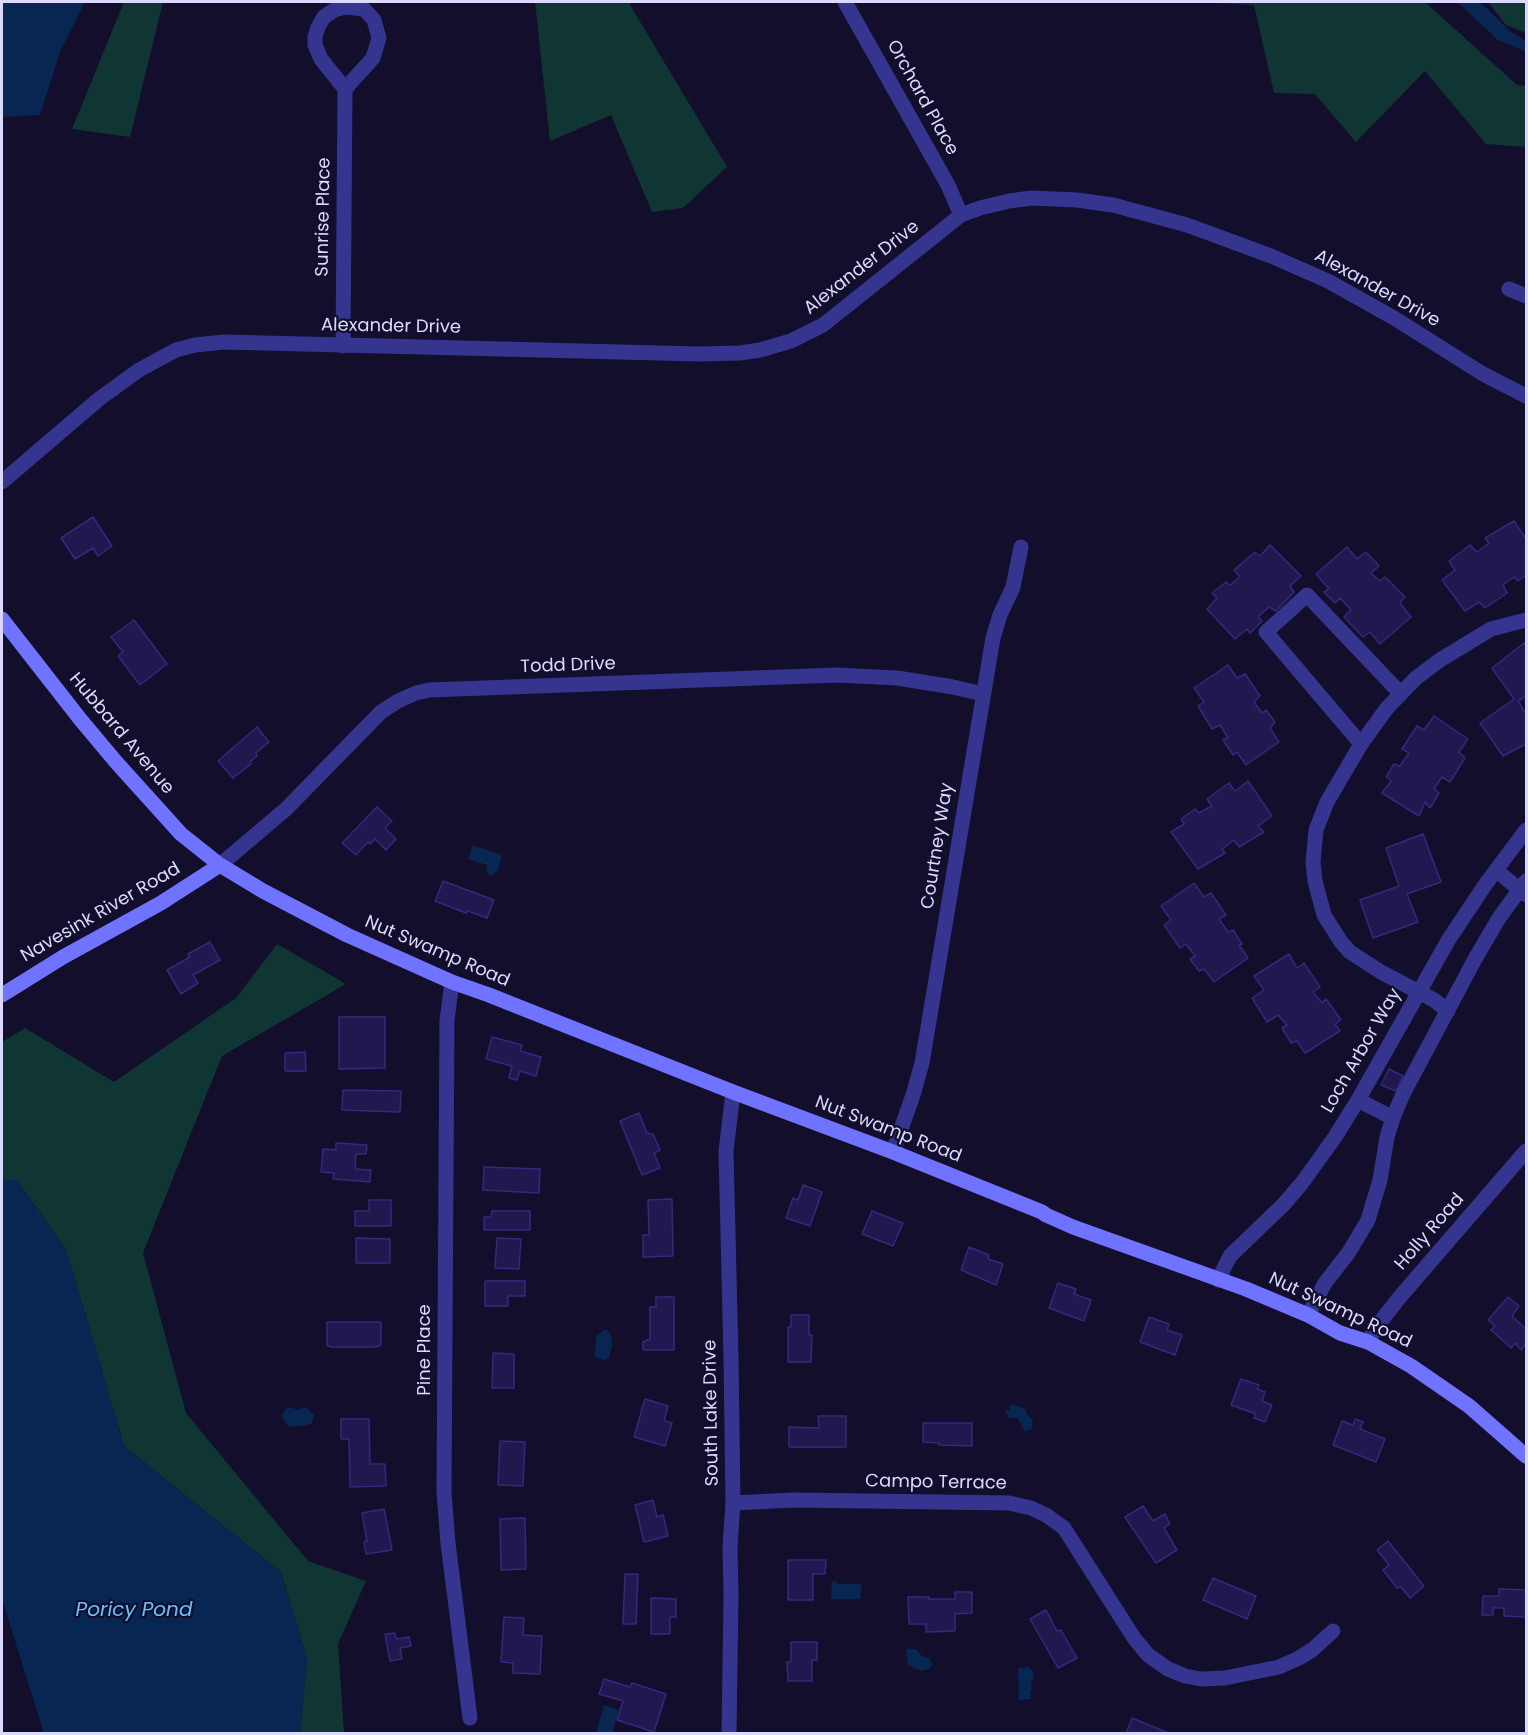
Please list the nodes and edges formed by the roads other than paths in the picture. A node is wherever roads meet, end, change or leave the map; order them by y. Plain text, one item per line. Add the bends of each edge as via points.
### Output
1 (846, 2) edge
2 (345, 89) junction
3 (962, 215) junction
4 (1509, 289) dead end
5 (1527, 296) edge
6 (343, 346) junction
7 (1527, 396) edge
8 (2, 482) edge
9 (1021, 547) dead end
10 (2, 619) edge
11 (1527, 620) edge
12 (982, 694) junction
13 (1401, 694) junction
14 (1360, 744) junction
15 (1527, 830) edge
16 (220, 866) junction
17 (1496, 870) junction
18 (1524, 889) edge
19 (452, 982) junction
20 (1418, 992) junction
21 (2, 995) edge
22 (1448, 1011) junction
23 (733, 1092) junction
24 (1358, 1100) junction
25 (1393, 1118) junction
26 (1527, 1151) edge
27 (893, 1152) junction
28 (1218, 1280) junction
29 (1308, 1315) junction
30 (1368, 1342) junction
31 (1527, 1456) edge
32 (733, 1503) junction
33 (1333, 1631) dead end
34 (470, 1718) dead end
35 (729, 1734) edge

1 - 3 street, Orchard Place
2 - 2 street via 321,59 315,37 324,17 334,10 364,9 378,30 378,45 369,64
2 - 6 street, Sunrise Place
3 - 6 street, Alexander Drive via 823,325 791,341 760,350 699,354
3 - 7 street, Alexander Drive via 1009,201 1053,198 1113,205 1187,225 1328,281
4 - 5 street
6 - 8 street, Alexander Drive via 224,342 176,350 99,399
9 - 12 street, Courtney Way via 1013,587 993,638
10 - 16 main road, Hubbard Avenue via 116,762 182,834
11 - 13 street via 1491,629 1440,660
12 - 16 street, Todd Drive via 897,678 837,675 429,690 381,712 286,809
12 - 27 street, Courtney Way via 922,1063
13 - 14 street
13 - 14 street via 1307,595 1266,632
14 - 20 street via 1321,815 1314,845 1315,881 1324,915 1350,952
15 - 17 street, Loch Arbor Way
16 - 19 main road, Nut Swamp Road via 347,935
16 - 21 main road, Navesink River Road
17 - 18 street
17 - 20 street, Loch Arbor Way
18 - 22 street via 1499,918
19 - 23 main road, Nut Swamp Road
19 - 34 street, Pine Place via 447,1020 444,1492
20 - 22 street
20 - 24 street, Loch Arbor Way
22 - 25 street
23 - 27 main road, Nut Swamp Road
23 - 32 street, South Lake Drive via 726,1151
24 - 25 street
24 - 28 street, Loch Arbor Way via 1302,1183 1230,1256
25 - 29 street via 1368,1220
26 - 30 street, Holly Road via 1399,1298
27 - 28 main road, Nut Swamp Road via 1073,1227
28 - 29 main road, Nut Swamp Road
29 - 30 main road, Nut Swamp Road via 1340,1333
30 - 31 main road, Nut Swamp Road via 1469,1406
32 - 33 street, Campo Terrace via 1009,1503 1031,1508 1064,1528 1148,1655 1185,1676 1225,1678 1279,1667 1312,1650
32 - 35 street, South Lake Drive

